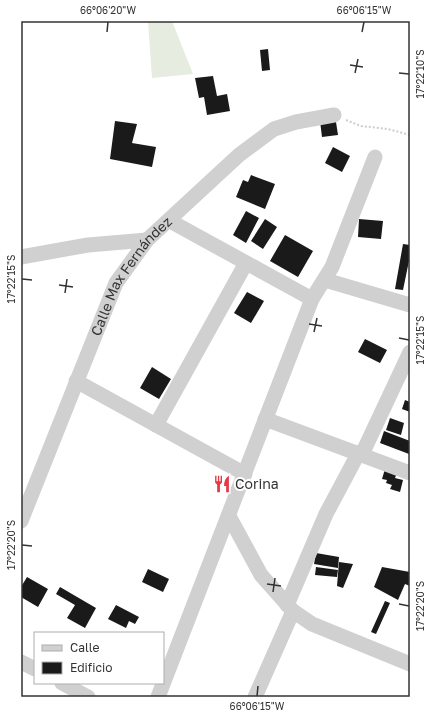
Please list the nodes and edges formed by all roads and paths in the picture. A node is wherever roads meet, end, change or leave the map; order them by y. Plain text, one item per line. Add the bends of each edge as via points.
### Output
1 (334, 115) joint
2 (410, 135) edge
3 (375, 157) dead end
4 (170, 221) junction
5 (147, 240) junction
6 (21, 257) edge
7 (246, 263) junction
8 (326, 280) junction
9 (312, 299) junction
10 (410, 305) edge
11 (410, 352) edge
12 (76, 381) junction
13 (265, 418) junction
14 (156, 425) junction
15 (358, 454) junction
16 (410, 473) edge
17 (245, 474) junction
18 (229, 516) junction
19 (21, 521) edge
20 (290, 608) junction
21 (21, 662) edge
22 (410, 664) edge
23 (34, 668) edge
24 (164, 682) edge
25 (64, 684) edge
26 (163, 684) edge
27 (88, 697) edge
28 (158, 697) edge
29 (255, 697) edge

1 - 2 path via 361,126
1 - 4 street, Calle Max Fernández via 274,129 239,155
3 - 8 street
4 - 5 street, Calle Max Fernández
4 - 7 street
5 - 6 street via 88,245
5 - 12 street, Calle Max Fernández via 116,283
7 - 9 street
7 - 14 street
8 - 9 street
8 - 10 street
9 - 13 street
11 - 15 street via 364,450
12 - 14 street
12 - 19 street, Calle Max Fernández
13 - 15 street
13 - 17 street
14 - 17 street
15 - 16 street
15 - 20 street via 326,514
17 - 18 street
18 - 20 street via 261,575
18 - 24 street
20 - 22 street via 312,624
20 - 29 street
21 - 23 street
25 - 27 street
26 - 28 street

